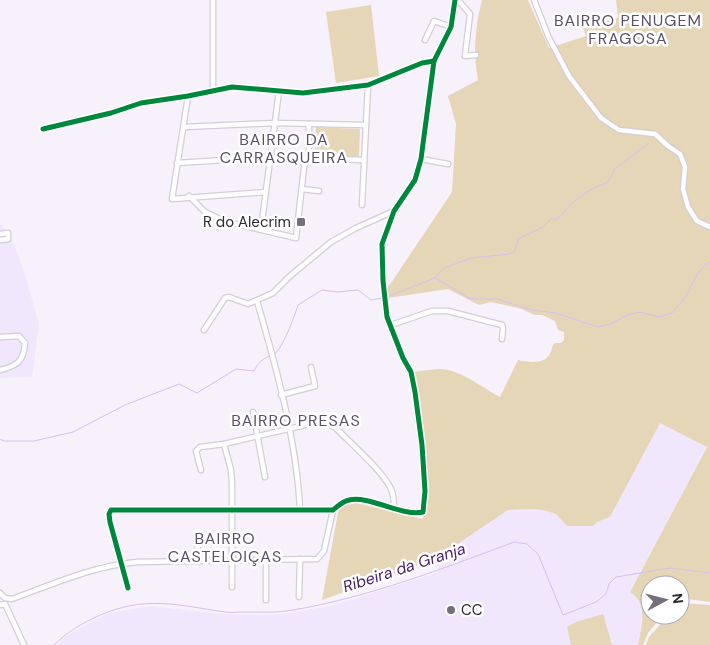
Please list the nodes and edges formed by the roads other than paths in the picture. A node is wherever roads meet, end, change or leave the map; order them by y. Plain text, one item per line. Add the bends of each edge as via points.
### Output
1 (213, 0) edge
2 (457, 0) edge
3 (534, 0) edge
4 (451, 27) junction
5 (425, 40) dead end
6 (476, 55) dead end
7 (434, 61) junction
8 (368, 85) junction
9 (213, 91) junction
10 (279, 91) junction
11 (188, 96) junction
12 (275, 123) junction
13 (309, 124) junction
14 (366, 125) junction
15 (184, 127) junction
16 (43, 129) dead end
17 (270, 157) junction
18 (307, 159) junction
19 (421, 159) junction
20 (364, 160) junction
21 (177, 163) junction
22 (448, 164) dead end
23 (302, 189) junction
24 (319, 191) dead end
25 (266, 192) junction
26 (189, 196) junction
27 (362, 206) dead end
28 (394, 211) junction
29 (710, 227) edge
30 (261, 229) junction
31 (0, 234) edge
32 (0, 240) edge
33 (257, 301) junction
34 (390, 325) junction
35 (204, 330) dead end
36 (0, 337) edge
37 (502, 339) dead end
38 (311, 367) dead end
39 (0, 370) edge
40 (281, 395) junction
41 (252, 412) dead end
42 (289, 428) junction
43 (257, 436) junction
44 (224, 444) junction
45 (201, 470) dead end
46 (265, 477) dead end
47 (394, 508) junction
48 (231, 510) junction
49 (300, 510) junction
50 (333, 510) junction
51 (197, 540) dead end
52 (300, 559) junction
53 (232, 560) junction
54 (266, 560) junction
55 (198, 561) junction
56 (121, 563) junction
57 (232, 587) dead end
58 (128, 588) dead end
59 (0, 593) edge
60 (299, 597) dead end
61 (266, 600) dead end
62 (0, 605) edge
63 (24, 645) edge

1 - 9 street
2 - 4 street
2 - 6 street via 470,14 465,56
3 - 29 street via 569,76 601,118 619,130 655,134 680,154 685,167 683,188 688,207 697,221
4 - 5 street via 434,21
4 - 7 street
7 - 8 street
7 - 19 street
8 - 10 street via 303,93
8 - 14 street
9 - 10 street via 232,87
9 - 11 street
10 - 12 street
11 - 15 street
11 - 16 street via 141,103
12 - 13 street
12 - 15 street
12 - 17 street
13 - 14 street
13 - 18 street
14 - 20 street
15 - 21 street
17 - 18 street
17 - 21 street
17 - 25 street
18 - 20 street
18 - 23 street
19 - 22 street
19 - 28 street via 415,180
20 - 27 street
21 - 26 street via 172,199
23 - 24 street
23 - 30 street via 296,238
25 - 26 street
25 - 30 street
26 - 30 street via 214,217
28 - 33 street via 331,242 273,293
28 - 34 street via 382,244 383,281
31 - 32 street via 8,233 8,239
33 - 35 street via 245,304 234,298 225,298
33 - 40 street
34 - 37 street via 432,311 448,311 502,325
34 - 47 street via 413,381 425,491 423,512 409,513
36 - 39 street via 18,336 25,343 21,360
38 - 40 street via 315,386
40 - 42 street
41 - 43 street
42 - 43 street
42 - 47 street via 323,422 331,424 384,478 391,489
42 - 49 street
43 - 44 street
43 - 46 street
44 - 45 street via 196,450
44 - 48 street via 231,470
47 - 50 street via 355,499
48 - 49 street
48 - 53 street
48 - 56 street via 111,510 110,522
49 - 50 street
50 - 52 street via 324,552 317,559
51 - 55 street
52 - 54 street
52 - 60 street
53 - 54 street
53 - 55 street
53 - 57 street
54 - 61 street
55 - 56 street
56 - 58 street
56 - 59 street via 94,569 12,599
62 - 63 street via 5,604

